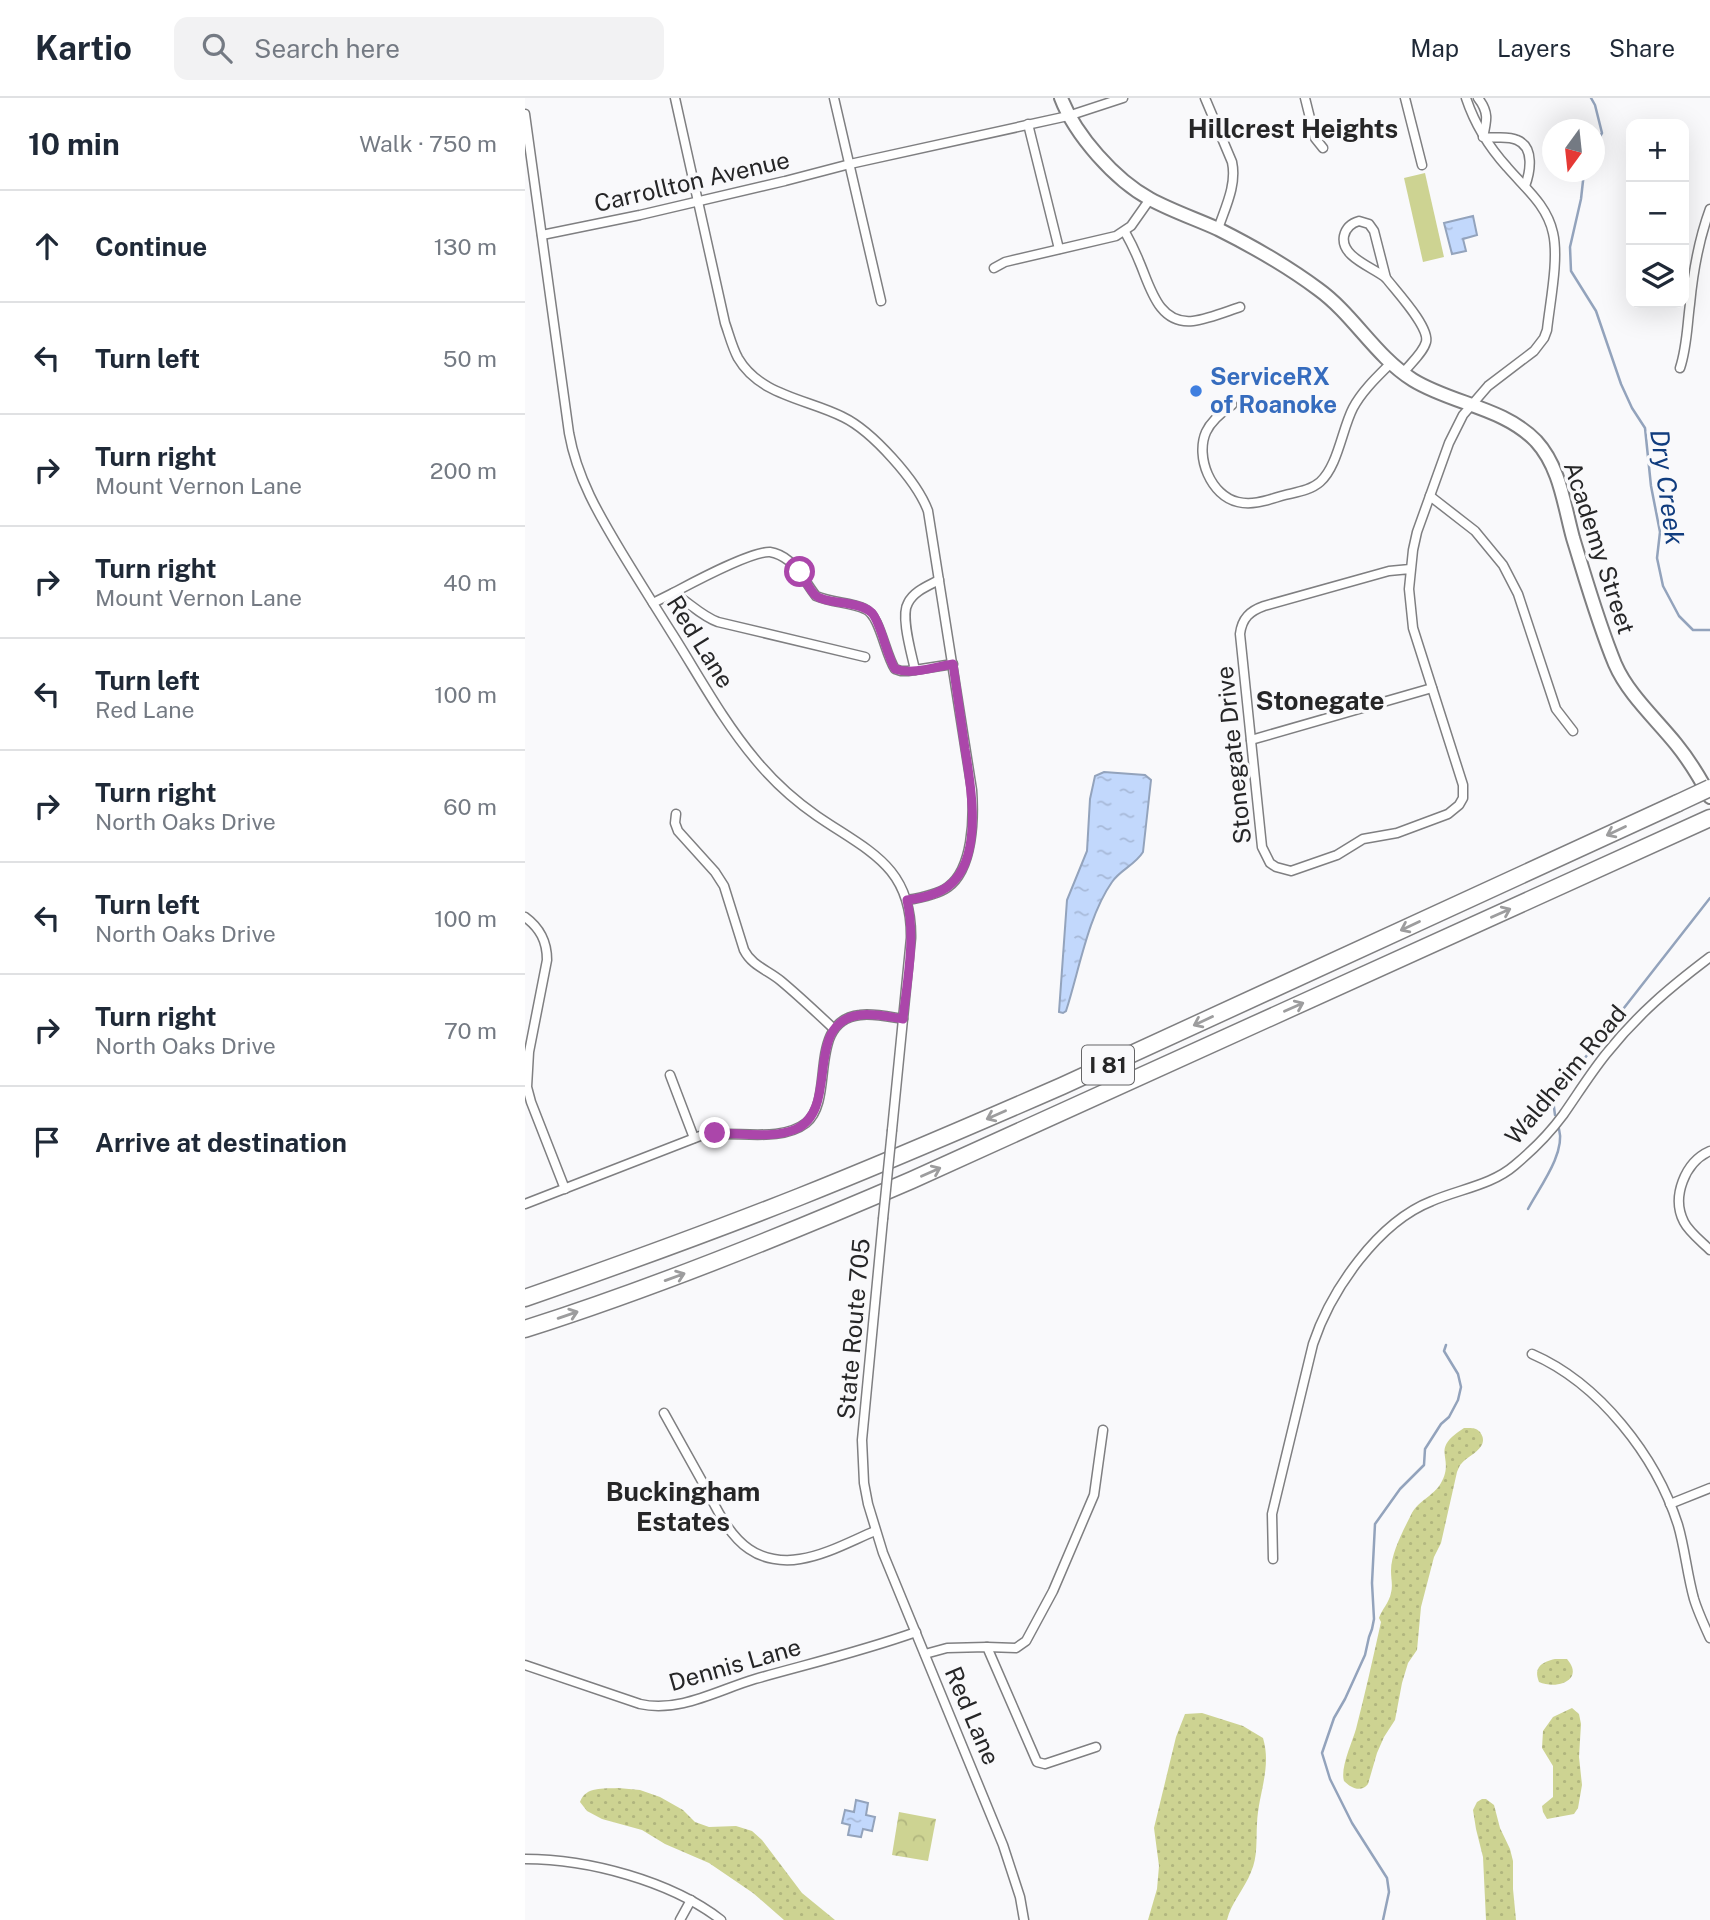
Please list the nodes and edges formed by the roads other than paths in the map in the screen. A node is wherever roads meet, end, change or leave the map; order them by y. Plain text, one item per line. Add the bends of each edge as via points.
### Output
1 (675, 98) edge
2 (834, 98) edge
3 (1061, 98) edge
4 (1123, 98) edge
5 (1205, 98) edge
6 (1305, 98) edge
7 (1405, 98) edge
8 (1466, 98) edge
9 (1478, 98) edge
10 (525, 114) edge
11 (1068, 116) junction
12 (1028, 124) junction
13 (1483, 137) junction
14 (1323, 148) dead end
15 (850, 164) junction
16 (1422, 165) dead end
17 (529, 174) edge
18 (1525, 186) junction
19 (1150, 199) junction
20 (699, 201) junction
21 (1710, 209) edge
22 (1218, 229) junction
23 (1125, 232) junction
24 (542, 235) junction
25 (1059, 249) junction
26 (994, 268) dead end
27 (1386, 278) junction
28 (881, 302) dead end
29 (1240, 307) dead end
30 (1391, 363) junction
31 (1679, 368) dead end
32 (1403, 373) junction
33 (1232, 405) dead end
34 (1471, 405) junction
35 (1430, 496) junction
36 (1410, 569) junction
37 (939, 580) junction
38 (673, 593) junction
39 (653, 603) junction
40 (865, 657) dead end
41 (953, 664) junction
42 (915, 670) junction
43 (1432, 688) junction
44 (1573, 731) dead end
45 (1251, 740) junction
46 (1705, 784) edge
47 (1710, 797) edge
48 (676, 814) dead end
49 (1710, 818) edge
50 (907, 900) junction
51 (525, 917) edge
52 (1710, 957) edge
53 (903, 1019) junction
54 (834, 1029) junction
55 (670, 1075) dead end
56 (892, 1130) joint
57 (694, 1138) junction
58 (1710, 1151) edge
59 (565, 1189) junction
60 (525, 1204) edge
61 (1710, 1250) edge
62 (525, 1298) edge
63 (525, 1329) edge
64 (1532, 1354) dead end
65 (664, 1413) dead end
66 (1103, 1430) dead end
67 (1710, 1488) edge
68 (1670, 1504) junction
69 (875, 1531) junction
70 (1273, 1559) dead end
71 (916, 1632) junction
72 (1710, 1638) edge
73 (987, 1647) junction
74 (925, 1654) junction
75 (525, 1665) edge
76 (1096, 1747) dead end
77 (525, 1859) edge
78 (691, 1900) junction
79 (680, 1920) edge
80 (721, 1920) edge
81 (1024, 1920) edge

1 - 20 street
2 - 15 street
3 - 11 street, Academy Street
4 - 11 street, Carrollton Avenue
5 - 22 street via 1234,170
6 - 14 street via 1315,138
7 - 16 street
8 - 13 street, Stonegate Drive
9 - 13 street via 1487,113
10 - 17 street, Red Lane
11 - 12 street, Carrollton Avenue
11 - 19 street, Academy Street via 1105,162
12 - 15 street, Carrollton Avenue
12 - 25 street
13 - 18 street, Stonegate Drive
13 - 18 street via 1517,139 1523,144 1531,168
15 - 20 street, Carrollton Avenue
15 - 28 street
17 - 24 street, Red Lane
18 - 34 street, Stonegate Drive via 1544,211 1553,233 1547,330 1534,351
19 - 22 street, Academy Street
19 - 23 street
20 - 24 street, Carrollton Avenue
20 - 37 street via 725,323 737,357 761,382 856,425 905,474 928,511
21 - 31 street via 1697,257
22 - 30 street, Academy Street via 1321,291
23 - 25 street
23 - 29 street via 1154,298 1165,312 1194,321
24 - 39 street, Red Lane via 577,467 589,496
25 - 26 street via 1005,261
27 - 27 street via 1345,247 1346,230 1355,222 1364,221 1371,227
27 - 32 street via 1426,335 1425,346
30 - 32 street, Academy Street
30 - 33 street via 1356,401 1324,478 1309,488 1257,503 1240,503 1222,495 1205,463 1206,433
32 - 34 street, Academy Street
34 - 35 street, Stonegate Drive via 1449,443
34 - 46 street, Academy Street via 1521,429 1550,460 1617,667
35 - 36 street, Stonegate Drive
35 - 44 street via 1475,531 1503,565 1518,594 1556,709
36 - 43 street, Stonegate Drive via 1413,628
36 - 45 street, Stonegate Drive via 1389,571 1249,614 1240,634
37 - 41 street
37 - 42 street via 906,605
38 - 39 street
38 - 40 street via 718,622
38 - 42 street via 753,556 778,554 800,572 816,596 870,611 893,667
39 - 50 street, Red Lane via 758,763 798,802 883,862
41 - 42 street
41 - 50 street via 972,790 969,845 961,872 948,887
43 - 45 street
43 - 45 street, Stonegate Drive via 1464,785 1459,804 1448,814 1363,839 1337,855 1291,871 1270,863 1263,852
46 - 47 street, Academy Street
46 -> 62 highway, I 81, bridge via 1678,803 966,1128 737,1222
48 - 54 street via 678,831 724,886 748,958
63 -> 49 highway, I 81 via 675,1277 851,1207
50 - 53 street, Red Lane via 911,938
51 - 59 street via 547,947 527,1087
52 - 70 street, Waldheim Road via 1634,1021 1546,1136 1513,1167 1481,1185 1409,1212 1355,1267 1320,1323 1313,1344 1272,1514
53 - 54 street via 860,1015
53 - 56 street, Red Lane
54 - 57 street via 817,1105 808,1121 781,1134 715,1133
55 - 57 street
56 - 69 street, State Route 705, bridge via 862,1440 864,1483
57 - 59 street
58 - 61 street via 1688,1170 1679,1204 1684,1223
59 - 60 street
64 - 68 street via 1569,1375 1615,1417 1641,1451
65 - 69 street via 722,1517 749,1549 767,1557 801,1559
66 - 73 street via 1094,1495 1037,1621 1021,1646
67 - 68 street
68 - 72 street via 1694,1599
69 - 71 street, Red Lane
71 - 74 street, Red Lane
71 - 75 street, Dennis Lane via 659,1707
73 - 74 street
73 - 76 street via 1037,1762 1045,1764
74 - 81 street, Red Lane via 1003,1845
77 - 78 street via 589,1866 655,1884
78 - 79 street
78 - 80 street

